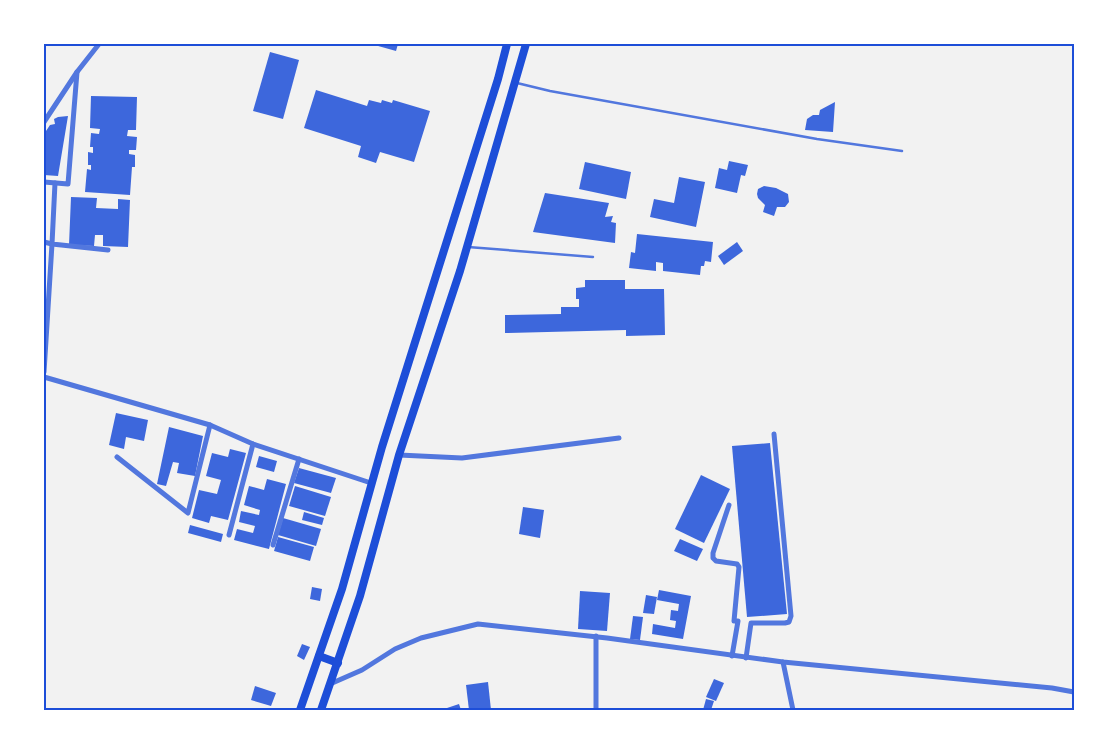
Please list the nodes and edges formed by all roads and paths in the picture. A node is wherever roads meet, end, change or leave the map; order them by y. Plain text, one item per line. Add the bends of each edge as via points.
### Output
1 (99, 44) edge
2 (507, 44) edge
3 (526, 44) edge
4 (77, 72) junction
5 (515, 82) junction
6 (44, 122) edge
7 (902, 151) dead end
8 (44, 182) edge
9 (54, 184) junction
10 (44, 242) edge
11 (52, 244) junction
12 (467, 247) junction
13 (108, 250) dead end
14 (593, 257) dead end
15 (44, 372) edge
16 (44, 377) edge
17 (210, 425) junction
18 (774, 434) dead end
19 (619, 438) dead end
20 (254, 444) junction
21 (399, 455) junction
22 (117, 457) dead end
23 (299, 459) junction
24 (371, 483) junction
25 (729, 505) dead end
26 (229, 535) dead end
27 (273, 545) dead end
28 (596, 636) junction
29 (319, 656) junction
30 (732, 656) junction
31 (746, 658) junction
32 (783, 662) junction
33 (338, 663) junction
34 (330, 684) junction
35 (1074, 692) edge
36 (300, 710) edge
37 (321, 710) edge
38 (596, 710) edge
39 (793, 710) edge

1 - 4 street
2 - 24 main road
3 - 5 main road
4 - 6 street
4 - 9 street via 68,184
5 - 7 lane via 798,136
5 - 12 main road
8 - 9 street
9 - 11 street
10 - 11 street
11 - 13 street
11 - 15 street
12 - 14 lane
12 - 21 main road
16 - 17 street
17 - 20 street
17 - 22 street via 188,513
18 - 31 street via 791,616 785,623 751,623
19 - 21 street via 462,458
20 - 23 street
20 - 26 street
21 - 33 main road
23 - 24 street
23 - 27 street
24 - 29 main road via 342,589
25 - 30 street via 713,558 739,567 734,622 738,622
28 - 30 street
28 - 34 street via 478,624 395,648 362,670
28 - 38 street
29 - 33 main road
29 - 36 main road
30 - 31 street
31 - 32 street
32 - 35 street
32 - 39 street
33 - 34 main road
34 - 37 main road

